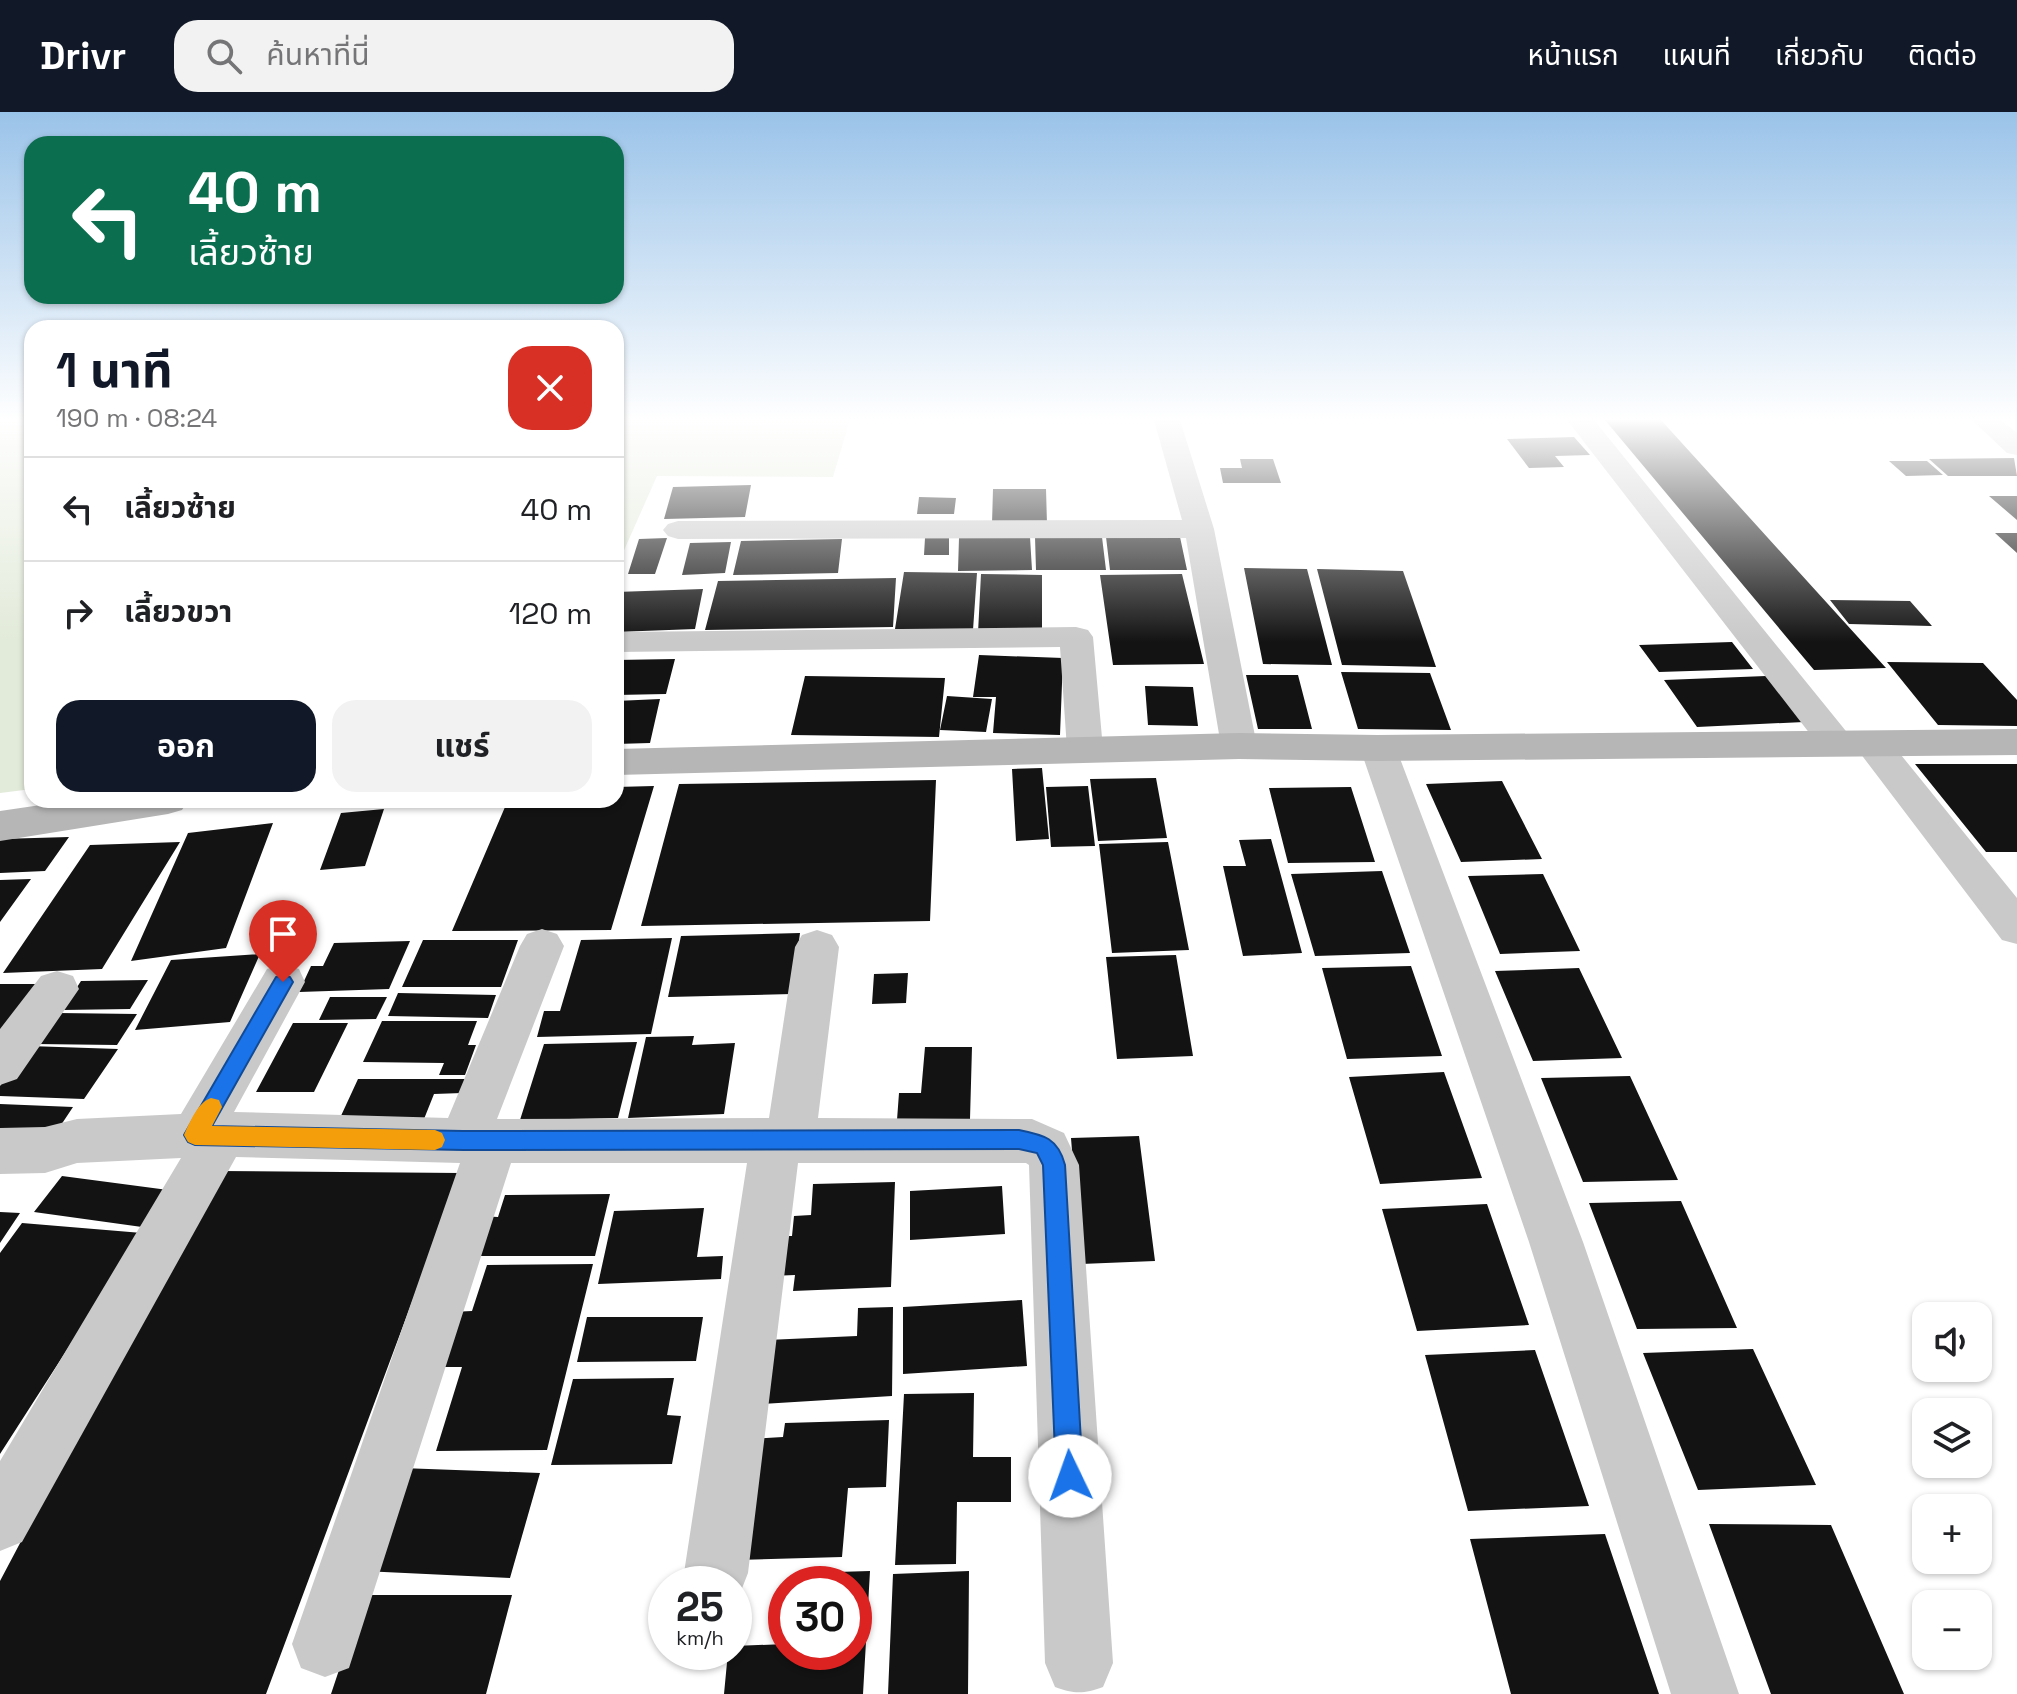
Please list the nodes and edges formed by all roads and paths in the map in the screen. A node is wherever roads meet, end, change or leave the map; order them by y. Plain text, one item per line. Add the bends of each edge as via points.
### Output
1 (1189, 494) edge
2 (1643, 494) edge
3 (1199, 529) junction
4 (678, 530) dead end
5 (624, 642) edge
6 (2017, 742) edge
7 (1854, 743) junction
8 (1239, 746) junction
9 (1378, 748) junction
10 (1085, 749) junction
11 (624, 762) edge
12 (116, 808) edge
13 (0, 826) edge
14 (2017, 928) edge
15 (542, 946) dead end
16 (817, 947) dead end
17 (283, 982) dead end
18 (57, 989) dead end
19 (0, 1065) edge
20 (208, 1134) junction
21 (784, 1138) junction
22 (478, 1141) junction
23 (0, 1151) edge
24 (0, 1520) edge
25 (717, 1566) edge
26 (325, 1644) dead end
27 (1079, 1663) dead end
28 (1705, 1694) edge

1 - 3 street
2 - 7 street
3 - 4 street
3 - 8 street
5 - 10 street via 1076,637
6 - 7 street
7 - 9 street
7 - 14 street
8 - 9 street
8 - 10 street
9 - 28 street via 1556,1242
10 - 11 street
12 - 13 street
15 - 22 street
16 - 21 street
17 - 20 street
18 - 19 street
20 - 22 street
20 - 23 street
20 - 24 street
21 - 22 street
21 - 25 street
21 - 27 street via 1019,1140 1038,1143 1051,1154
22 - 26 street

